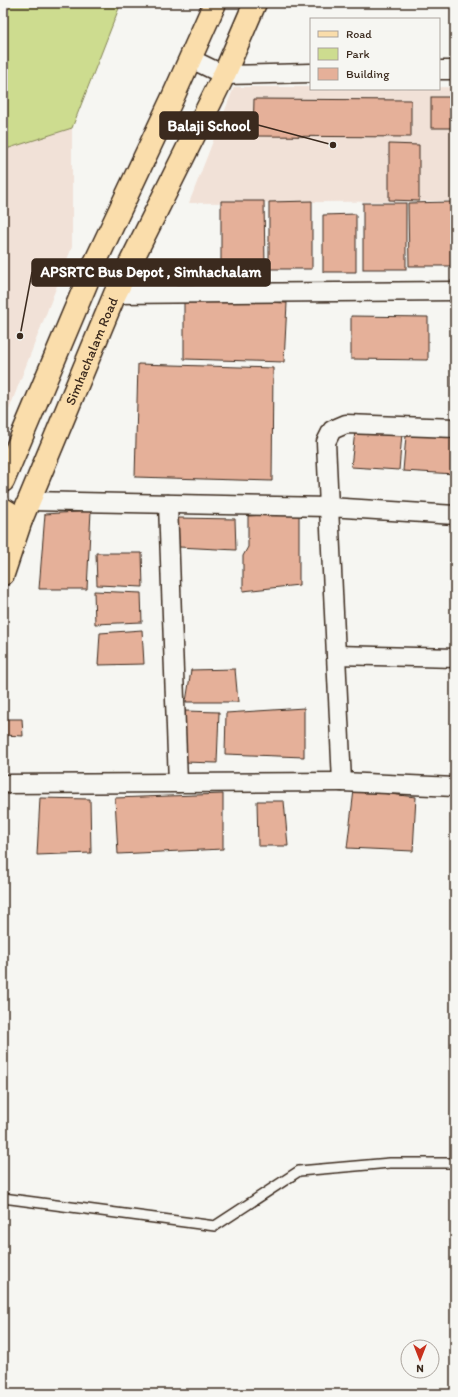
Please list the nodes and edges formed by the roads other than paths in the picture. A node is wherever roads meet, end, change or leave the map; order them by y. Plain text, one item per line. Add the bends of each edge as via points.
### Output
1 (215, 3) edge
2 (255, 3) edge
3 (189, 58) junction
4 (440, 70) edge
5 (455, 70) edge
6 (310, 73) edge
7 (224, 74) junction
8 (455, 291) edge
9 (115, 294) junction
10 (455, 428) edge
11 (3, 481) edge
12 (168, 504) junction
13 (329, 507) junction
14 (3, 509) edge
15 (25, 510) junction
16 (455, 515) edge
17 (3, 574) edge
18 (336, 655) junction
19 (455, 658) edge
20 (342, 782) junction
21 (178, 783) junction
22 (3, 784) edge
23 (455, 787) edge
24 (455, 1163) edge
25 (3, 1198) edge

1 - 3 main road
2 - 7 main road, Simhachalam Road
3 - 7 street
3 - 11 main road via 94,265
4 - 5 street
6 - 7 street
7 - 9 main road, Simhachalam Road
8 - 9 street
9 - 15 main road, Simhachalam Road
10 - 13 street via 346,424 332,430 326,442
12 - 13 street
12 - 15 street
12 - 21 street
13 - 16 street
13 - 18 street
14 - 15 main road
15 - 17 main road, Simhachalam Road
18 - 19 street
18 - 20 street
20 - 21 street
20 - 23 street
21 - 22 street
24 - 25 lane via 390,1163 299,1171 215,1226

